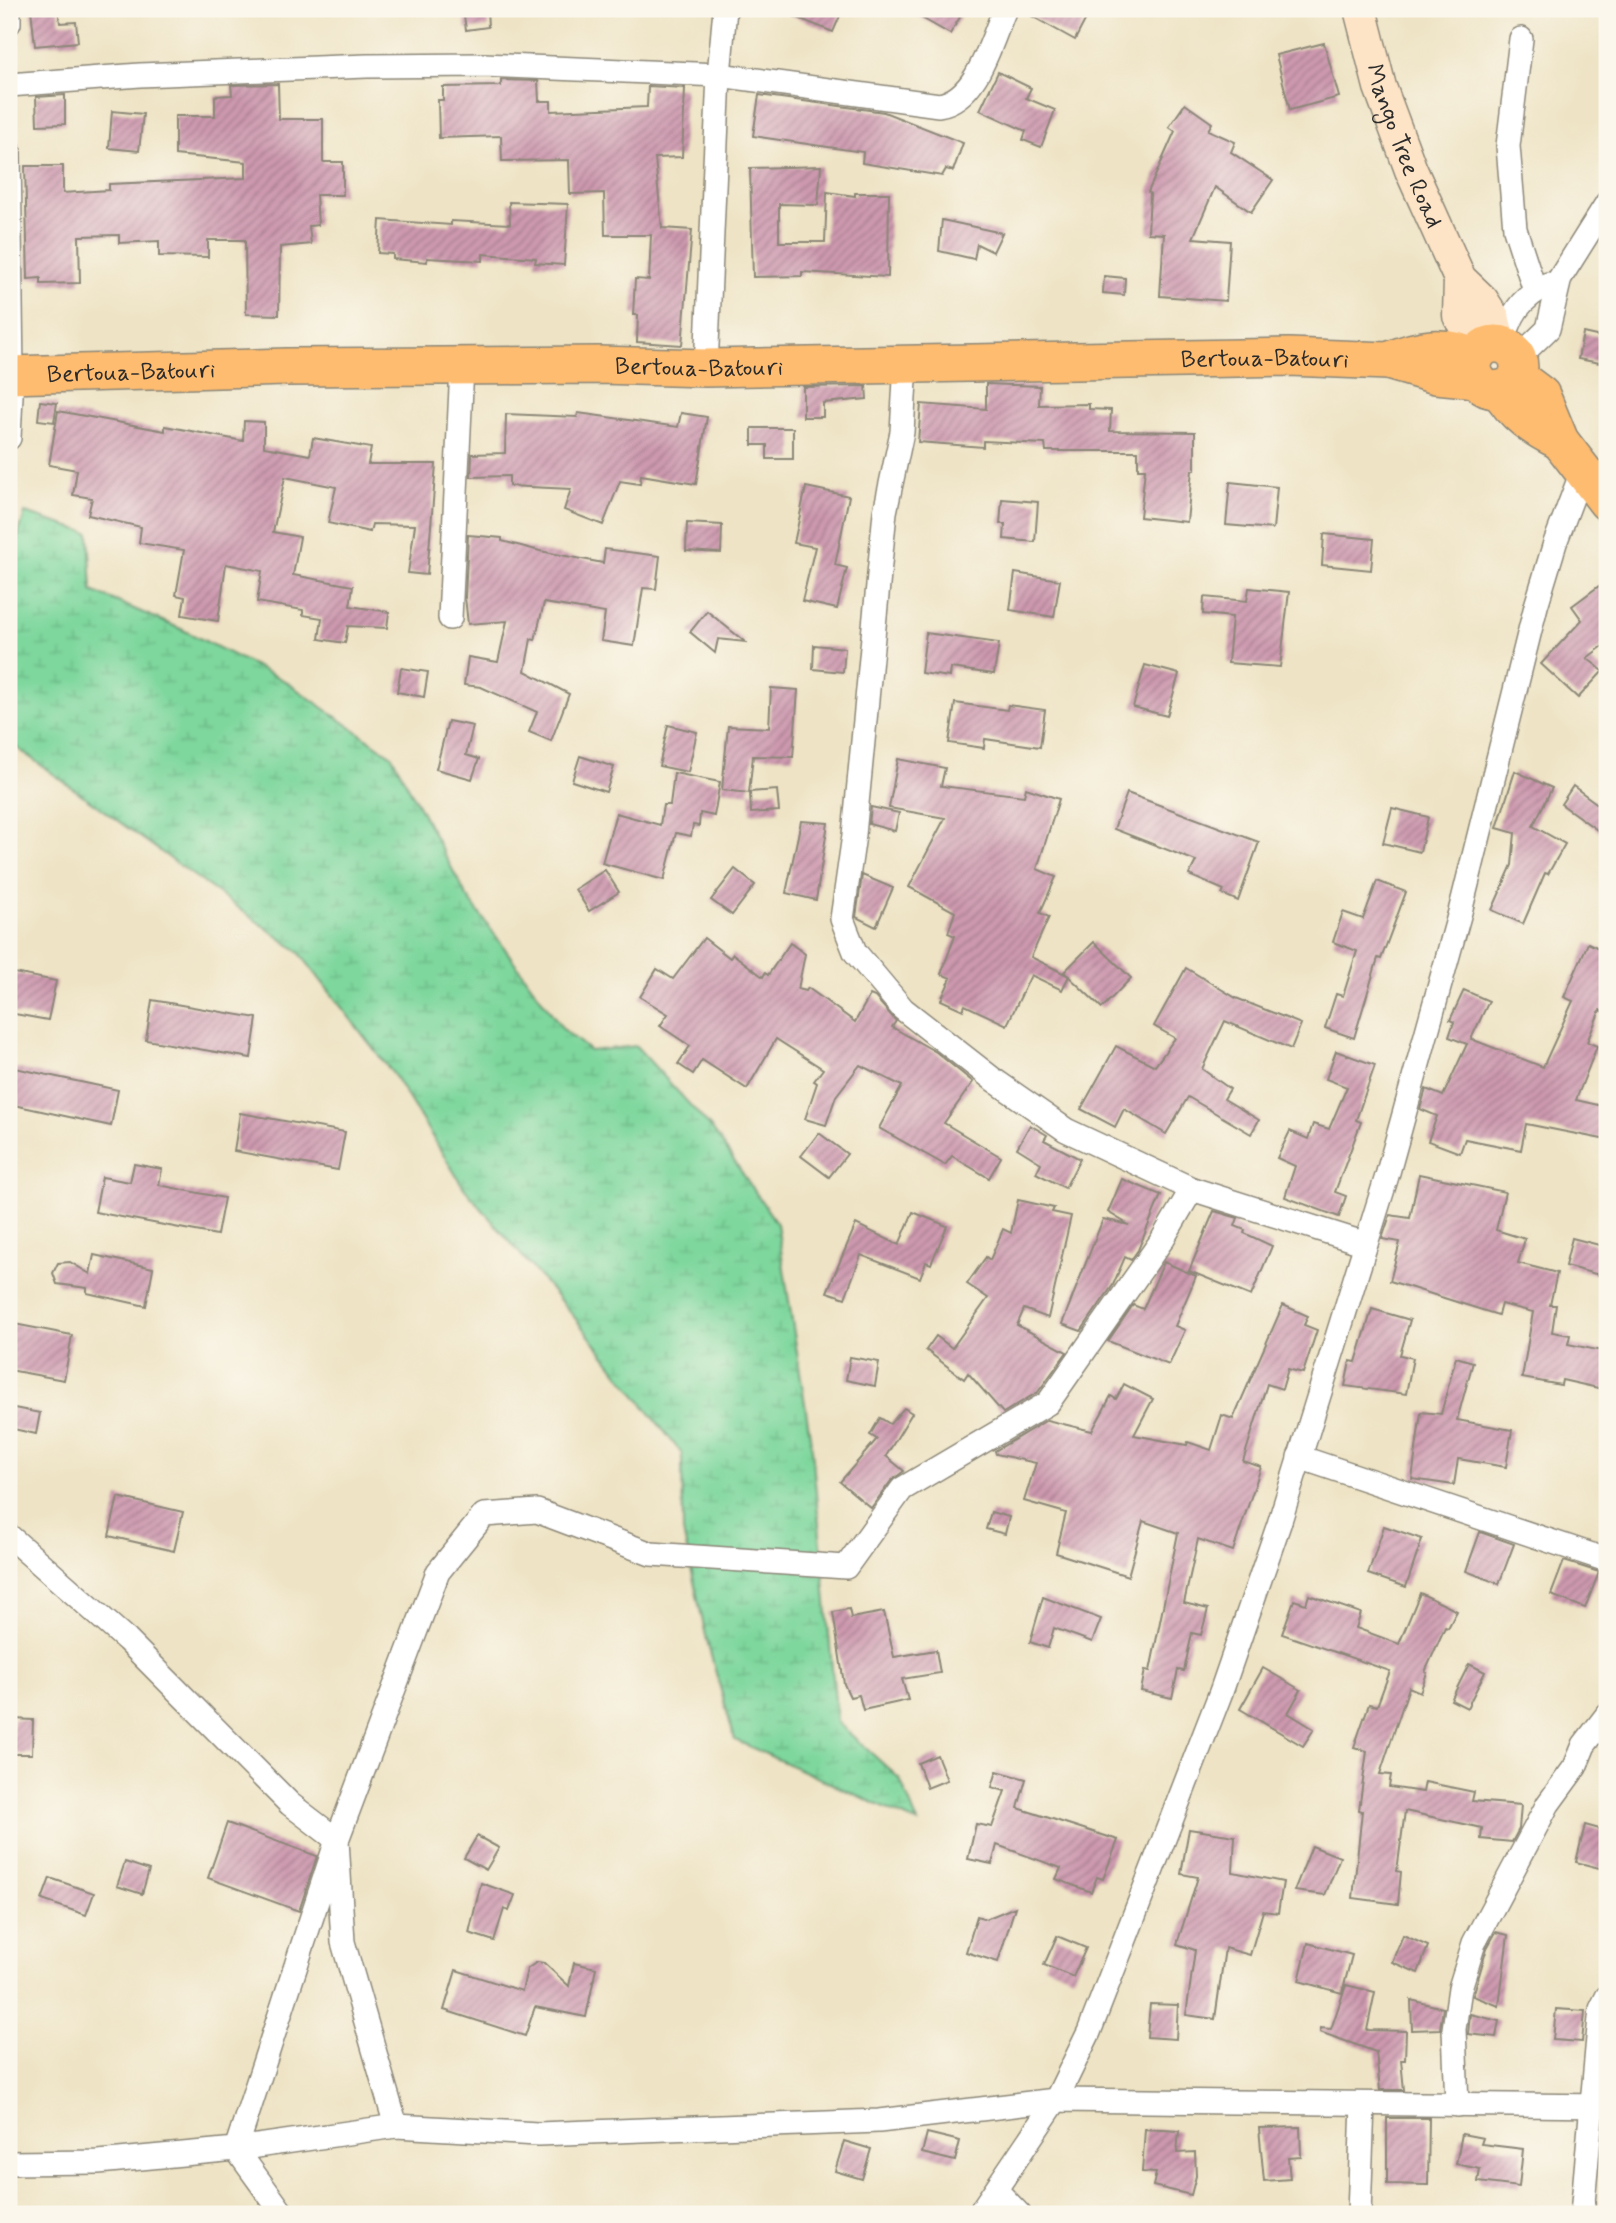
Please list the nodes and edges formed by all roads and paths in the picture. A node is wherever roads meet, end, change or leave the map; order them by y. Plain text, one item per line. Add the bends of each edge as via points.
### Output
1 (9, 9) edge
2 (725, 9) edge
3 (1004, 9) edge
4 (1360, 9) edge
5 (9, 23) edge
6 (1521, 39) dead end
7 (719, 75) junction
8 (9, 85) edge
9 (9, 152) edge
10 (1607, 203) edge
11 (1560, 278) junction
12 (1535, 291) junction
13 (906, 363) junction
14 (1496, 363) junction
15 (461, 367) junction
16 (706, 368) junction
17 (10, 375) edge
18 (9, 438) edge
19 (1583, 469) junction
20 (1607, 502) edge
21 (450, 618) dead end
22 (1192, 1189) junction
23 (1366, 1244) junction
24 (1299, 1457) junction
25 (9, 1536) edge
26 (1607, 1560) edge
27 (1607, 1715) edge
28 (337, 1840) junction
29 (1607, 1997) edge
30 (1056, 2100) junction
31 (1363, 2104) junction
32 (1457, 2105) junction
33 (1600, 2106) edge
34 (396, 2126) junction
35 (236, 2149) junction
36 (9, 2164) edge
37 (996, 2190) junction
38 (283, 2214) edge
39 (979, 2214) edge
40 (1019, 2214) edge
41 (1359, 2214) edge
42 (1583, 2214) edge

1 - 5 street
2 - 7 street
3 - 7 street via 980,66 954,103 926,104
4 - 14 main road, Mango Tree Road via 1384,99 1411,170 1460,279 1493,317
6 - 12 street via 1508,146 1516,229
7 - 8 street via 484,65 367,66
7 - 16 street
9 - 17 street
10 - 11 street
11 - 12 street
11 - 14 street via 1548,329
12 - 14 street via 1516,309
13 - 14 highway, Bertoua-Batouri via 1289,357 1388,361 1410,351 1443,347
13 - 16 highway, Bertoua-Batouri
13 - 22 street via 902,432 885,512 842,919 855,952 903,1009 994,1080 1066,1129
14 - 19 highway, Bertoua-Batouri via 1541,396 1560,441
15 - 16 highway, Bertoua-Batouri
15 - 17 highway, Bertoua-Batouri
15 - 21 street
17 - 18 street
19 - 20 highway, Bertoua-Batouri
19 - 23 street via 1536,606 1460,912
22 - 23 street
22 - 28 street via 1162,1240 1048,1403 902,1489 846,1567 652,1554 537,1511 484,1515 438,1572
23 - 24 street
24 - 26 street
24 - 30 street via 1221,1692 1114,1971
25 - 28 street via 127,1640 290,1804
27 - 32 street via 1548,1804 1474,1943 1454,2029
28 - 34 street via 343,1942
28 - 35 street
29 - 33 street via 1601,2009
30 - 31 street
30 - 34 street via 879,2121 538,2134
30 - 37 street
31 - 32 street
31 - 41 street
32 - 33 street
33 - 42 street
34 - 35 street
35 - 36 street via 98,2162
35 - 38 street
37 - 39 street
37 - 40 street

